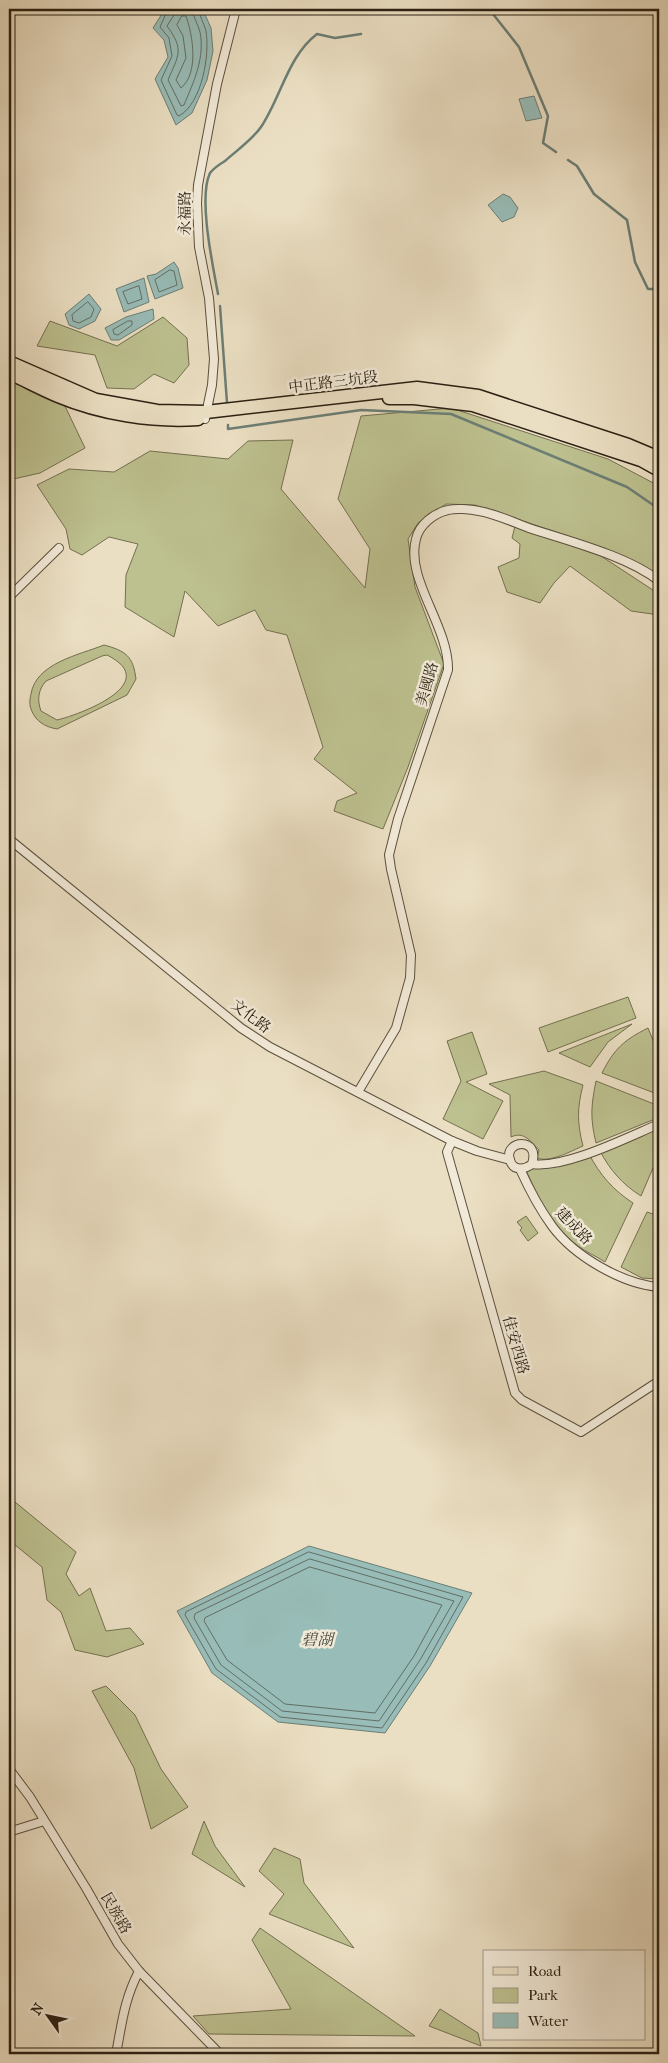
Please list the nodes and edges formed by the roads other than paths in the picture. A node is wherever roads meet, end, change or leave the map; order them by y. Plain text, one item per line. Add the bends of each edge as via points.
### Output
1 (236, 9) edge
2 (9, 362) edge
3 (9, 373) edge
4 (205, 415) junction
5 (659, 458) edge
6 (659, 470) edge
7 (59, 548) dead end
8 (659, 581) edge
9 (9, 597) edge
10 (9, 839) edge
11 (358, 1092) junction
12 (659, 1124) edge
13 (452, 1141) junction
14 (510, 1160) junction
15 (532, 1164) junction
16 (520, 1169) junction
17 (659, 1287) edge
18 (659, 1381) edge
19 (9, 1769) edge
20 (44, 1821) junction
21 (9, 1830) edge
22 (139, 1971) junction
23 (116, 2054) edge
24 (220, 2054) edge

1 - 4 street, 永福路 via 217,84 197,203 199,247 209,298 214,359
2 - 4 main road, 中正路三坑段 via 96,400 157,411
3 - 4 main road, 中正路三坑段 via 57,396 98,410 172,421
4 - 5 main road, 中正路三坑段 via 417,388 478,396
4 - 6 main road, 中正路三坑段 via 237,418 387,398 444,401 473,405 640,460
7 - 9 street
8 - 11 street, 美國路 via 648,572 606,554 478,511 450,510 436,515 420,528 413,553 419,579 439,624 448,656 448,670 389,854 411,955 410,978 396,1028
10 - 11 street, 文化路 via 241,1028 270,1047
11 - 13 street, 文化路
12 - 15 street via 592,1151 542,1165
13 - 14 street, 文化路
13 - 18 street, 佳安西路 via 447,1152 515,1392 522,1400 581,1432
14 - 15 street via 513,1146 527,1144 535,1156
14 - 16 street, 文化路
15 - 16 street
16 - 17 street, 建成路 via 553,1228 578,1253 642,1286
19 - 20 street, 民族路
20 - 21 street
20 - 22 street, 民族路 via 118,1944
22 - 23 street via 129,1991
22 - 24 street, 民族路

